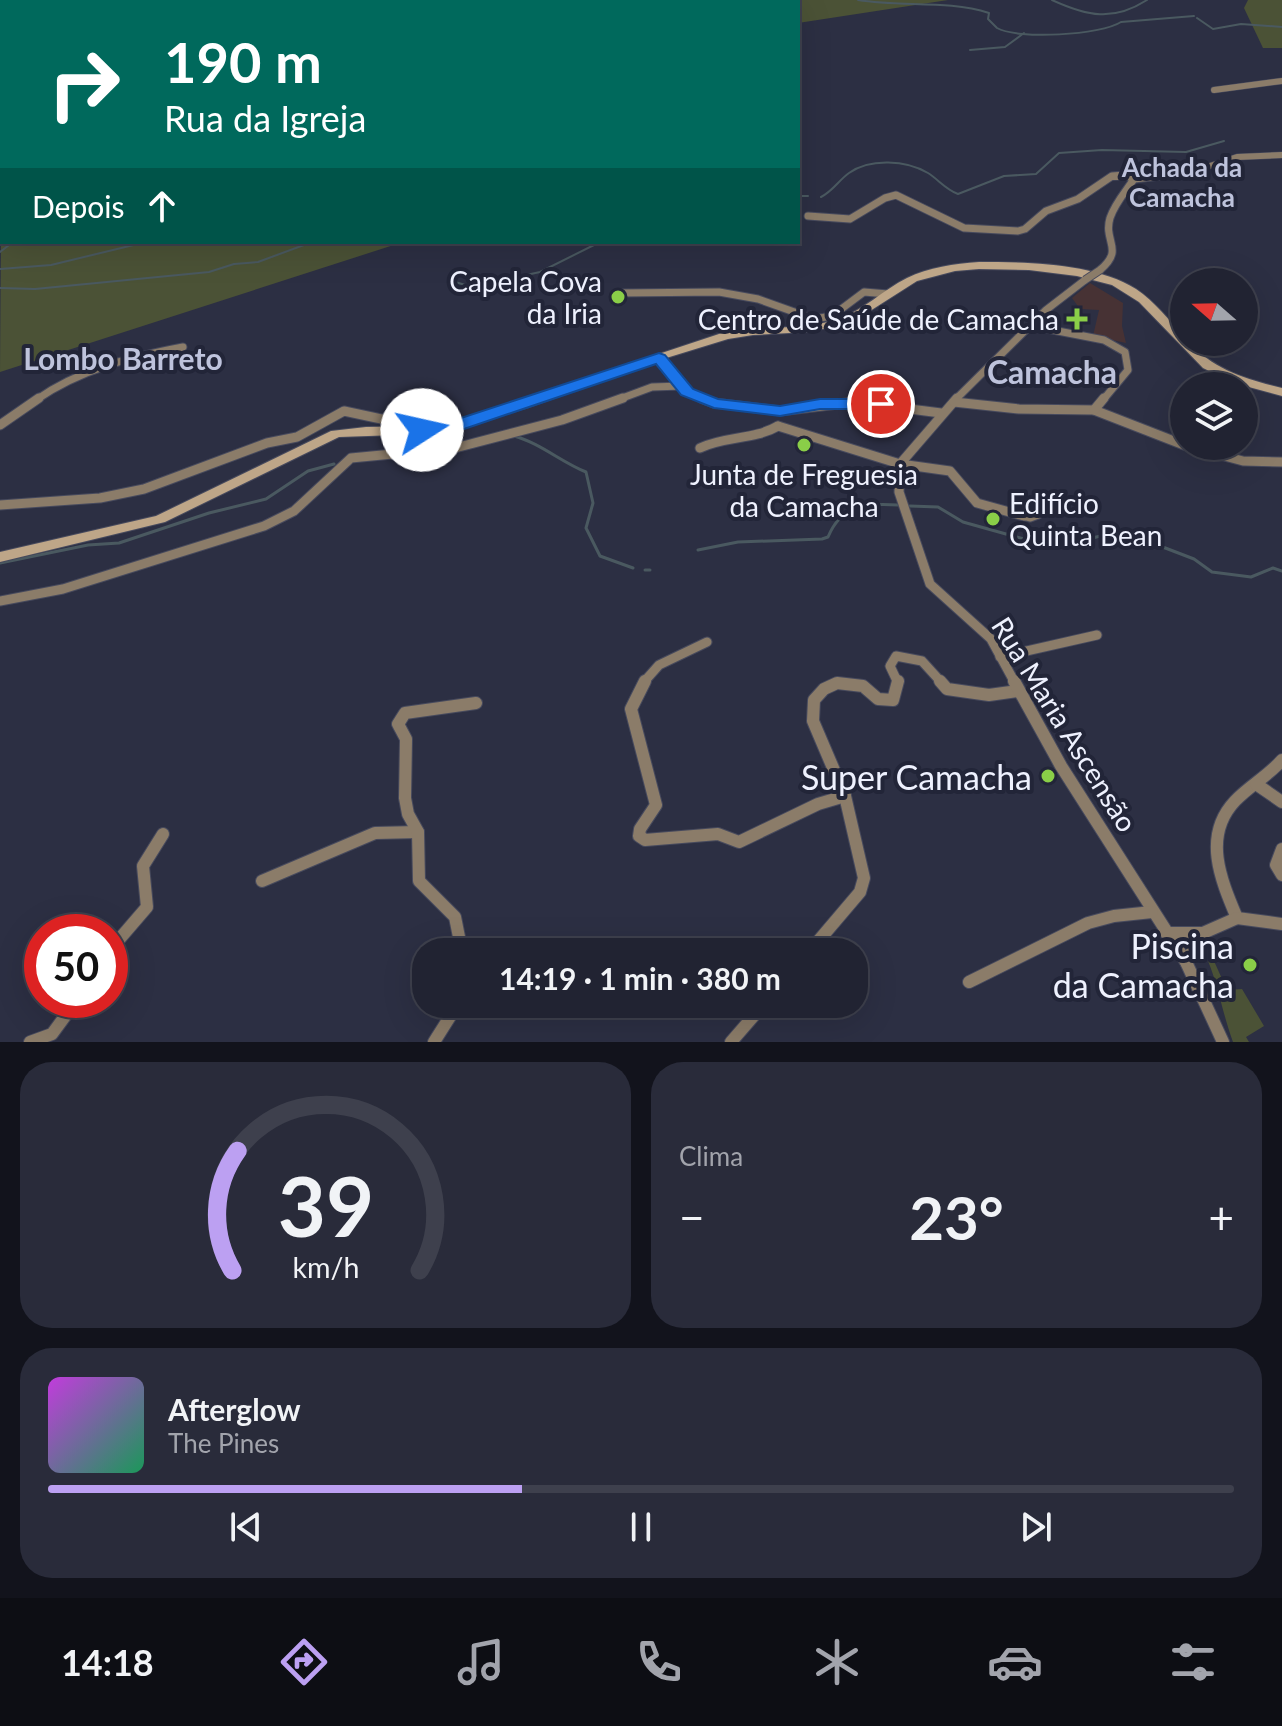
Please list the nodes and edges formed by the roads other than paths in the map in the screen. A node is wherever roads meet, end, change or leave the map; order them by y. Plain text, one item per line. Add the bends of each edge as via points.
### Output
1 (1282, 81) edge
2 (1214, 90) dead end
3 (1282, 155) edge
4 (1134, 179) junction
5 (808, 216) dead end
6 (620, 293) dead end
7 (888, 294) junction
8 (1032, 326) junction
9 (183, 347) dead end
10 (659, 358) junction
11 (682, 386) junction
12 (1282, 392) edge
13 (954, 402) junction
14 (1094, 410) junction
15 (780, 411) junction
16 (941, 413) junction
17 (0, 425) edge
18 (778, 426) junction
19 (432, 430) junction
20 (1170, 440) edge
21 (700, 448) dead end
22 (907, 455) junction
23 (1239, 460) edge
24 (1282, 462) edge
25 (900, 464) junction
26 (924, 468) junction
27 (897, 478) junction
28 (1021, 504) junction
29 (0, 505) edge
30 (982, 505) junction
31 (1024, 516) junction
32 (0, 557) edge
33 (0, 601) edge
34 (1097, 635) dead end
35 (707, 642) dead end
36 (1000, 657) junction
37 (1018, 691) junction
38 (476, 703) dead end
39 (1282, 760) edge
40 (1256, 784) junction
41 (845, 796) junction
42 (1282, 802) edge
43 (418, 832) junction
44 (163, 834) dead end
45 (1282, 849) edge
46 (1282, 875) edge
47 (262, 881) dead end
48 (1152, 912) junction
49 (1237, 918) junction
50 (1282, 924) edge
51 (128, 929) edge
52 (1166, 933) junction
53 (1203, 933) junction
54 (461, 938) edge
55 (820, 938) edge
56 (1186, 962) junction
57 (969, 982) dead end
58 (64, 1018) edge
59 (449, 1018) edge
60 (752, 1018) edge
61 (30, 1042) edge
62 (434, 1042) edge
63 (731, 1042) edge
64 (1223, 1042) edge

1 - 2 street
3 - 4 street via 1237,157 1193,171
4 - 5 street via 1112,176 1018,231 964,228 896,195 843,220
4 - 8 street, Rua Maria Ascensão, bridge via 1111,219 1112,260
6 - 7 street via 719,292 814,319 840,311 864,292
7 - 10 main road via 837,324 731,335
7 - 12 main road via 928,274 979,266 1103,279 1131,289 1149,303 1210,367
8 - 13 street, Rua Maria Ascensão
8 - 14 street via 1104,340 1125,352 1128,370
9 - 17 street via 135,356 63,381
10 - 11 street
10 - 19 main road
11 - 15 street via 708,402
11 - 33 street via 652,387 551,423 455,448 351,458 294,511 264,526 63,589
13 - 14 street
13 - 16 street, Rua Maria Ascensão
14 - 20 street
15 - 16 street via 855,402
15 - 18 street
16 - 22 street, Rua Maria Ascensão
18 - 21 street via 764,435 726,437
18 - 25 street
19 - 29 street via 344,411 297,437 144,489 100,498
19 - 32 main road via 336,434 160,519
22 - 25 street, Rua Maria Ascensão
22 - 26 street
23 - 24 street
25 - 26 street
25 - 27 street, Rua Maria Ascensão
26 - 27 street
26 - 30 street via 956,475
27 - 36 street, Rua Maria Ascensão via 930,584 984,630
28 - 30 street
28 - 31 street via 1017,510
28 - 31 street via 1039,511
30 - 31 street
34 - 36 street
35 - 41 street via 659,665 639,688 631,709 656,805 639,836 656,841 718,834 739,842
36 - 37 street, Rua Maria Ascensão
37 - 41 street via 989,695 947,689 922,661 896,656 890,666 899,685 893,700 878,699 863,686 837,683 824,689 814,700 813,721
37 - 48 street, Rua Maria Ascensão
38 - 43 street via 413,711 400,718 408,756 405,798
39 - 40 street
40 - 42 street
40 - 49 street via 1227,811 1216,837 1218,869
41 - 55 street via 864,885
43 - 47 street via 375,833
43 - 54 street via 419,881 445,899 460,922
44 - 51 street via 143,866 147,907
45 - 46 street via 1276,865
48 - 52 street, Rua Maria Ascensão
48 - 57 street via 1088,923
49 - 50 street
49 - 53 street
52 - 53 street
52 - 56 street, Rua Maria Ascensão
53 - 56 street
56 - 64 street, Rua Maria Ascensão
58 - 61 street via 52,1034
59 - 62 street
60 - 63 street

